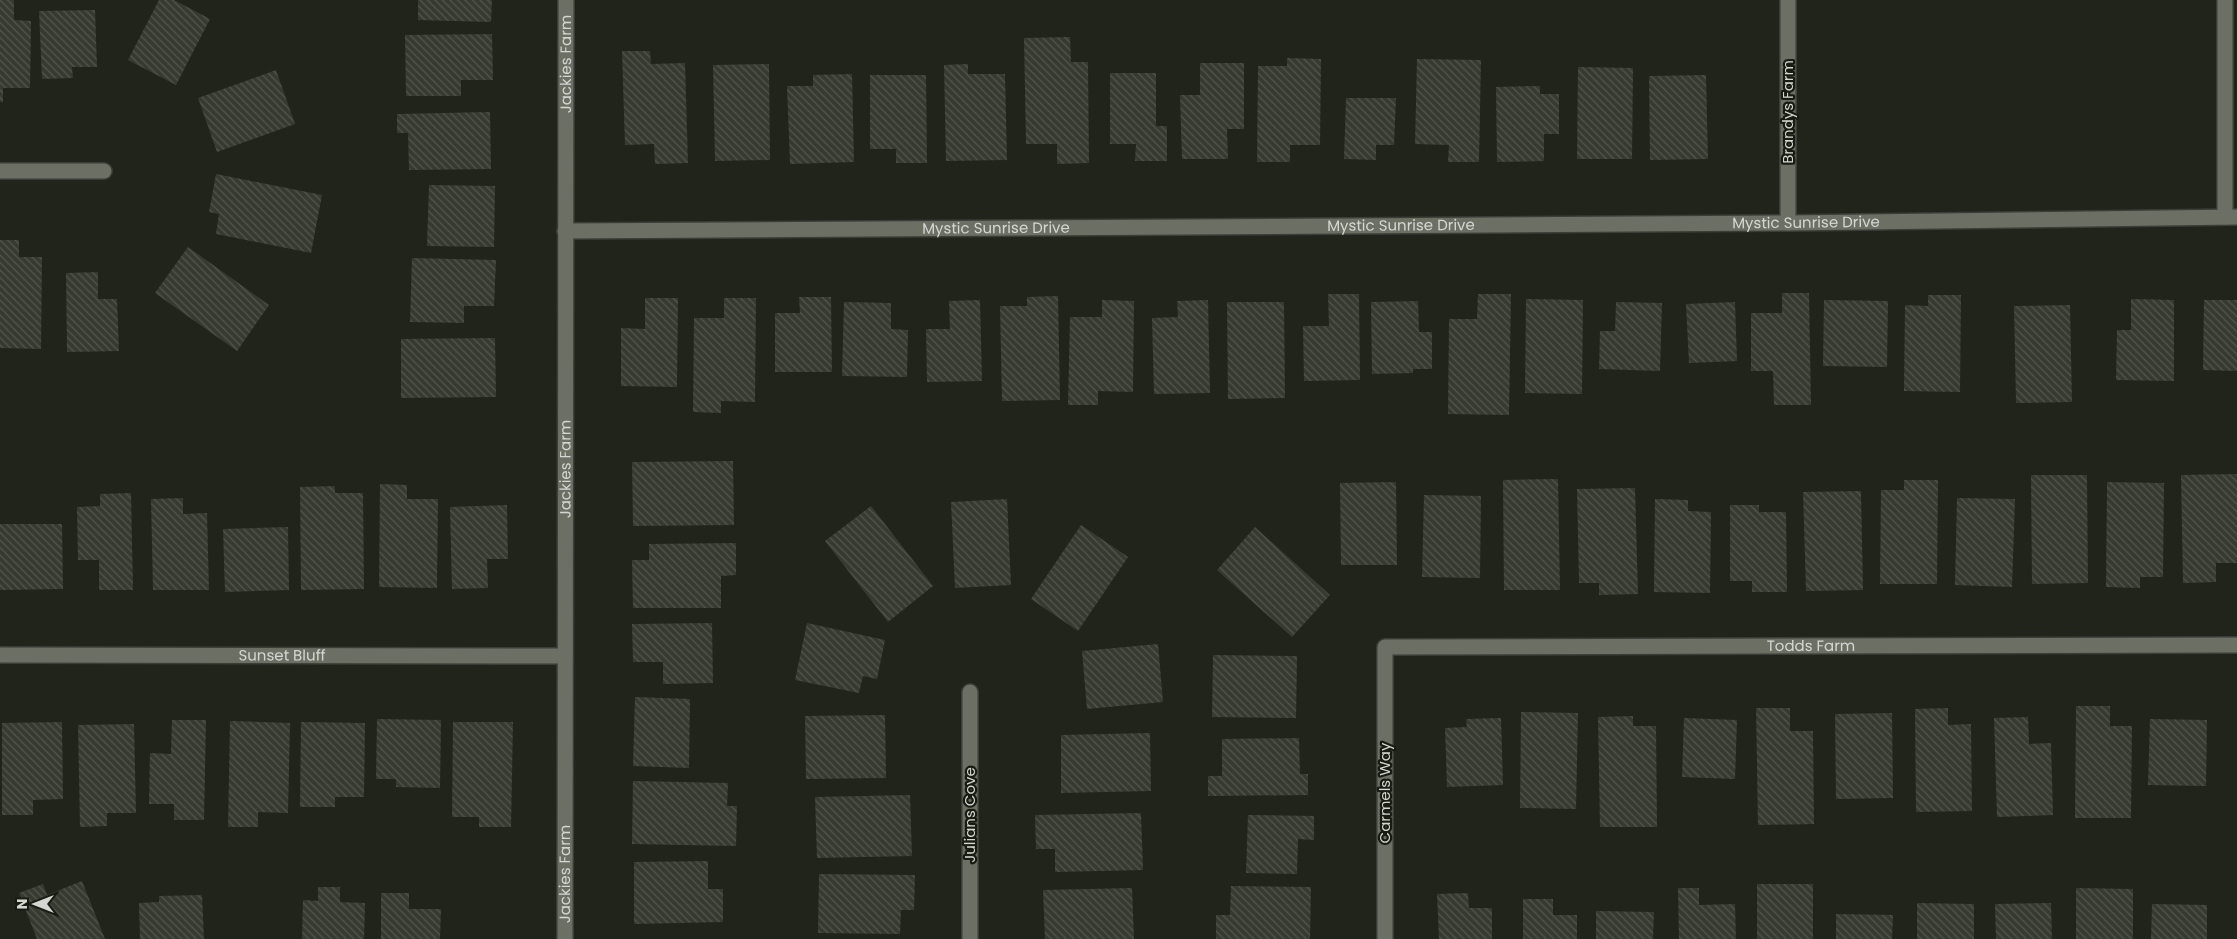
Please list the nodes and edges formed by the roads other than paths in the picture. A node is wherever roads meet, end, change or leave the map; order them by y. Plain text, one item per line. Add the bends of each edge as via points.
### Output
1 (566, 0) edge
2 (1788, 0) edge
3 (2225, 0) edge
4 (0, 171) edge
5 (104, 171) dead end
6 (2231, 217) edge
7 (1788, 223) junction
8 (565, 231) junction
9 (2237, 645) edge
10 (1385, 647) joint
11 (0, 655) edge
12 (565, 656) junction
13 (970, 692) dead end
14 (566, 939) edge
15 (970, 939) edge
16 (1385, 939) edge

1 - 8 street, Jackies Farm
2 - 7 street, Brandys Farm
3 - 6 street
4 - 5 street
6 - 7 street, Mystic Sunrise Drive
7 - 8 street, Mystic Sunrise Drive
8 - 12 street, Jackies Farm
9 - 10 street, Todds Farm
10 - 16 street, Carmels Way
11 - 12 street, Sunset Bluff
12 - 14 street, Jackies Farm
13 - 15 street, Julians Cove

